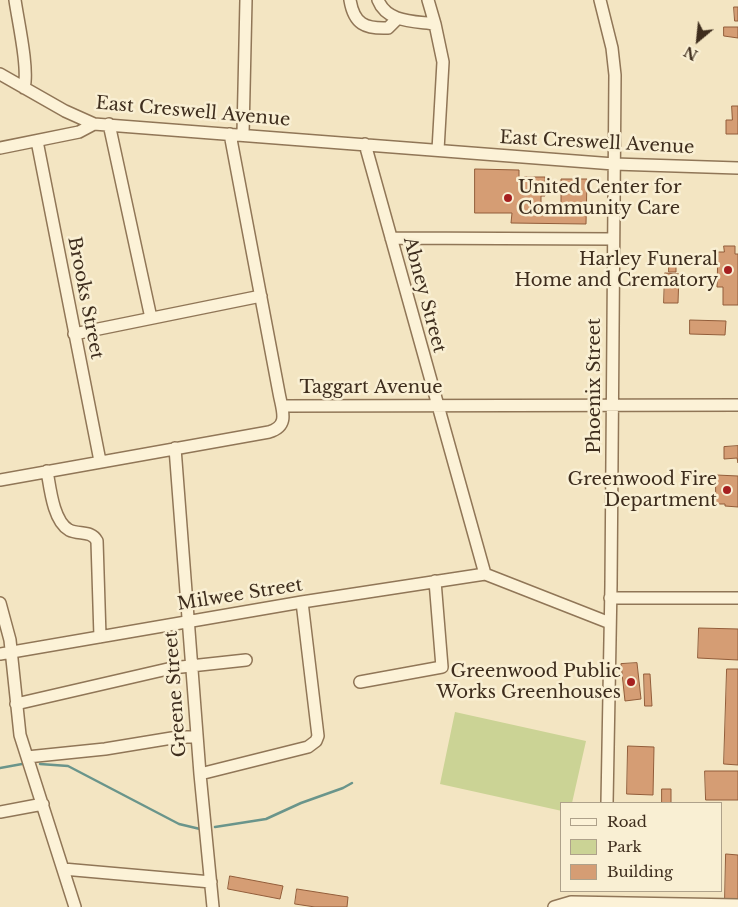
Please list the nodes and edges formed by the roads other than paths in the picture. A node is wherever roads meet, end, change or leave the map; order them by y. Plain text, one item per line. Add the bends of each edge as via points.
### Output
1 (15, 0) edge
2 (246, 0) edge
3 (350, 0) edge
4 (378, 0) edge
5 (428, 0) edge
6 (600, 0) edge
7 (397, 19) junction
8 (435, 24) junction
9 (0, 74) edge
10 (24, 88) junction
11 (94, 124) junction
12 (109, 124) junction
13 (230, 134) junction
14 (243, 134) junction
15 (37, 141) junction
16 (365, 144) junction
17 (0, 148) edge
18 (438, 150) junction
19 (614, 164) junction
20 (738, 168) edge
21 (391, 238) junction
22 (614, 239) junction
23 (261, 296) junction
24 (151, 318) junction
25 (74, 334) junction
26 (438, 405) junction
27 (612, 405) junction
28 (738, 405) edge
29 (282, 406) junction
30 (175, 448) junction
31 (100, 461) junction
32 (47, 471) junction
33 (0, 480) edge
34 (485, 574) junction
35 (435, 581) junction
36 (610, 598) junction
37 (738, 598) edge
38 (302, 602) junction
39 (0, 603) edge
40 (188, 621) junction
41 (610, 623) junction
42 (100, 636) junction
43 (6, 653) edge
44 (246, 660) dead end
45 (192, 666) junction
46 (360, 682) dead end
47 (16, 704) junction
48 (197, 737) junction
49 (27, 757) junction
50 (200, 774) junction
51 (607, 802) edge
52 (43, 804) junction
53 (0, 812) edge
54 (63, 869) junction
55 (211, 882) junction
56 (606, 892) edge
57 (605, 905) edge
58 (738, 905) edge
59 (75, 907) edge
60 (214, 907) edge
61 (554, 907) edge

1 - 10 street via 25,69
2 - 14 street
3 - 7 street via 357,20 365,26 388,28
4 - 7 street via 382,9
5 - 8 street
6 - 19 street, Phoenix Street via 614,61
7 - 8 street
8 - 18 street via 444,72
9 - 10 street, East Creswell Avenue
10 - 11 street, East Creswell Avenue
11 - 12 street, East Creswell Avenue
11 - 15 street via 79,132
12 - 13 street, East Creswell Avenue
12 - 24 street
13 - 14 street, East Creswell Avenue
13 - 23 street
14 - 16 street, East Creswell Avenue
15 - 17 street
15 - 25 street, Brooks Street
16 - 18 street, East Creswell Avenue
16 - 21 street, Abney Street
18 - 19 street, East Creswell Avenue
19 - 20 street, East Creswell Avenue
19 - 22 street, Phoenix Street
21 - 22 street
21 - 26 street, Abney Street
22 - 27 street, Phoenix Street
23 - 24 street
23 - 29 street
24 - 25 street
25 - 31 street, Brooks Street
26 - 27 street, Taggart Avenue
26 - 29 street, Taggart Avenue
26 - 34 street, Abney Street
27 - 28 street, Taggart Avenue
27 - 36 street, Phoenix Street
29 - 30 street, Taggart Avenue via 283,420 275,430
30 - 31 street, Taggart Avenue
30 - 40 street, Greene Street
31 - 32 street, Taggart Avenue
32 - 33 street, Taggart Avenue
32 - 42 street via 61,522 69,530 92,535 98,541
34 - 35 street, Milwee Street
34 - 41 street
35 - 38 street, Milwee Street
35 - 46 street via 442,667
36 - 37 street
36 - 41 street, Phoenix Street
38 - 40 street, Milwee Street
38 - 50 street via 318,736 316,742 308,747
39 - 43 street via 10,640
40 - 42 street, Milwee Street
40 - 45 street, Greene Street
41 - 51 street, Phoenix Street
42 - 43 street, Milwee Street
43 - 47 street
44 - 45 street
45 - 47 street
45 - 48 street, Greene Street
47 - 49 street
48 - 49 street
48 - 50 street, Greene Street
49 - 52 street
50 - 55 street, Greene Street
52 - 53 street
52 - 54 street
54 - 55 street
54 - 59 street
55 - 60 street, Greene Street
56 - 57 street
57 - 58 street
57 - 61 street via 571,902

